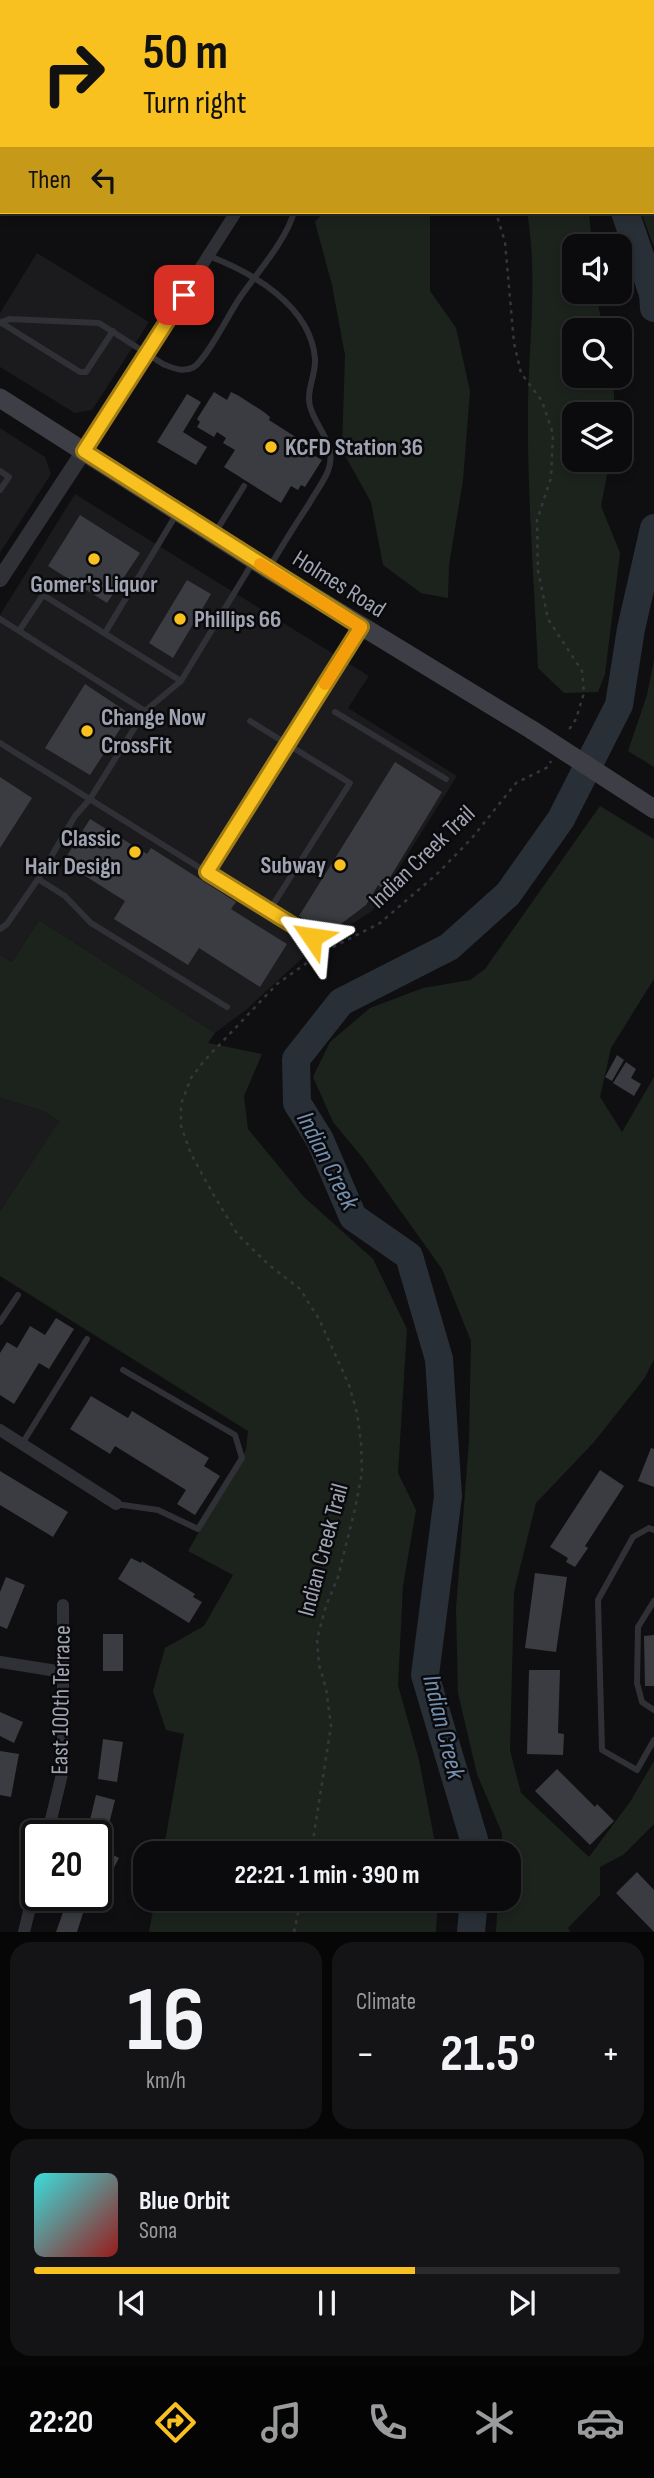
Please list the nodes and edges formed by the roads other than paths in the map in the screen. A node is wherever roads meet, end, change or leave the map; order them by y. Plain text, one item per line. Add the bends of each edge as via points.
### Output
1 (235, 214) edge
2 (293, 214) edge
3 (209, 256) junction
4 (255, 278) junction
5 (0, 322) edge
6 (113, 331) junction
7 (147, 354) junction
8 (0, 398) edge
9 (84, 451) junction
10 (0, 471) edge
11 (244, 485) dead end
12 (0, 490) edge
13 (178, 512) junction
14 (214, 534) junction
15 (261, 565) junction
16 (0, 579) edge
17 (0, 619) edge
18 (361, 627) junction
19 (19, 631) junction
20 (105, 633) junction
21 (181, 681) junction
22 (145, 711) junction
23 (335, 712) dead end
24 (250, 721) dead end
25 (0, 743) edge
26 (287, 744) junction
27 (446, 779) dead end
28 (90, 799) junction
29 (654, 809) edge
30 (207, 872) junction
31 (38, 879) junction
32 (269, 911) junction
33 (0, 929) edge
34 (312, 937) dead end
35 (227, 1007) dead end
36 (18, 1295) dead end
37 (0, 1322) edge
38 (87, 1339) dead end
39 (124, 1370) dead end
40 (0, 1430) edge
41 (22, 1444) junction
42 (116, 1504) joint
43 (654, 1530) edge
44 (654, 1601) edge
45 (63, 1605) dead end
46 (0, 1662) edge
47 (63, 1672) junction
48 (654, 1710) edge
49 (654, 1740) edge
50 (51, 1820) edge
51 (29, 1911) edge
52 (24, 1932) edge

1 - 3 street
2 - 4 lane
3 - 4 lane
3 - 7 street
4 - 7 lane via 197,364 174,369
4 - 15 lane via 298,314 309,334 315,358 310,406 329,442 330,457 321,484
5 - 6 lane via 90,321
5 - 6 lane via 80,372 86,372
6 - 7 lane
7 - 9 street
8 - 9 main road, Holmes Road
9 - 13 main road, Holmes Road
9 - 16 street
10 - 12 lane via 9,477
11 - 14 lane
13 - 14 main road, Holmes Road
13 - 20 lane
14 - 15 main road, Holmes Road
15 - 18 main road, Holmes Road
15 - 21 lane
17 - 19 lane
18 - 26 lane
18 - 29 main road, Holmes Road, bridge
19 - 20 lane via 43,595
19 - 22 lane
20 - 21 lane
21 - 22 lane
22 - 28 lane
23 - 27 lane
24 - 26 lane
25 - 28 lane
26 - 30 lane
26 - 32 lane via 350,783
28 - 30 lane
28 - 31 lane
30 - 32 lane
31 - 33 lane
31 - 35 lane via 65,896 91,923
32 - 34 lane
36 - 37 lane
38 - 41 lane
39 - 42 lane via 235,1436 243,1458 198,1530 158,1510
40 - 41 street
41 - 42 street
43 - 49 lane via 649,1528 634,1537 598,1601 603,1749 636,1770
44 - 48 lane via 638,1628 637,1683 642,1703
45 - 47 street, East 100th Terrace
46 - 47 street
47 - 50 street, East 100th Terrace via 63,1770
51 - 52 street

